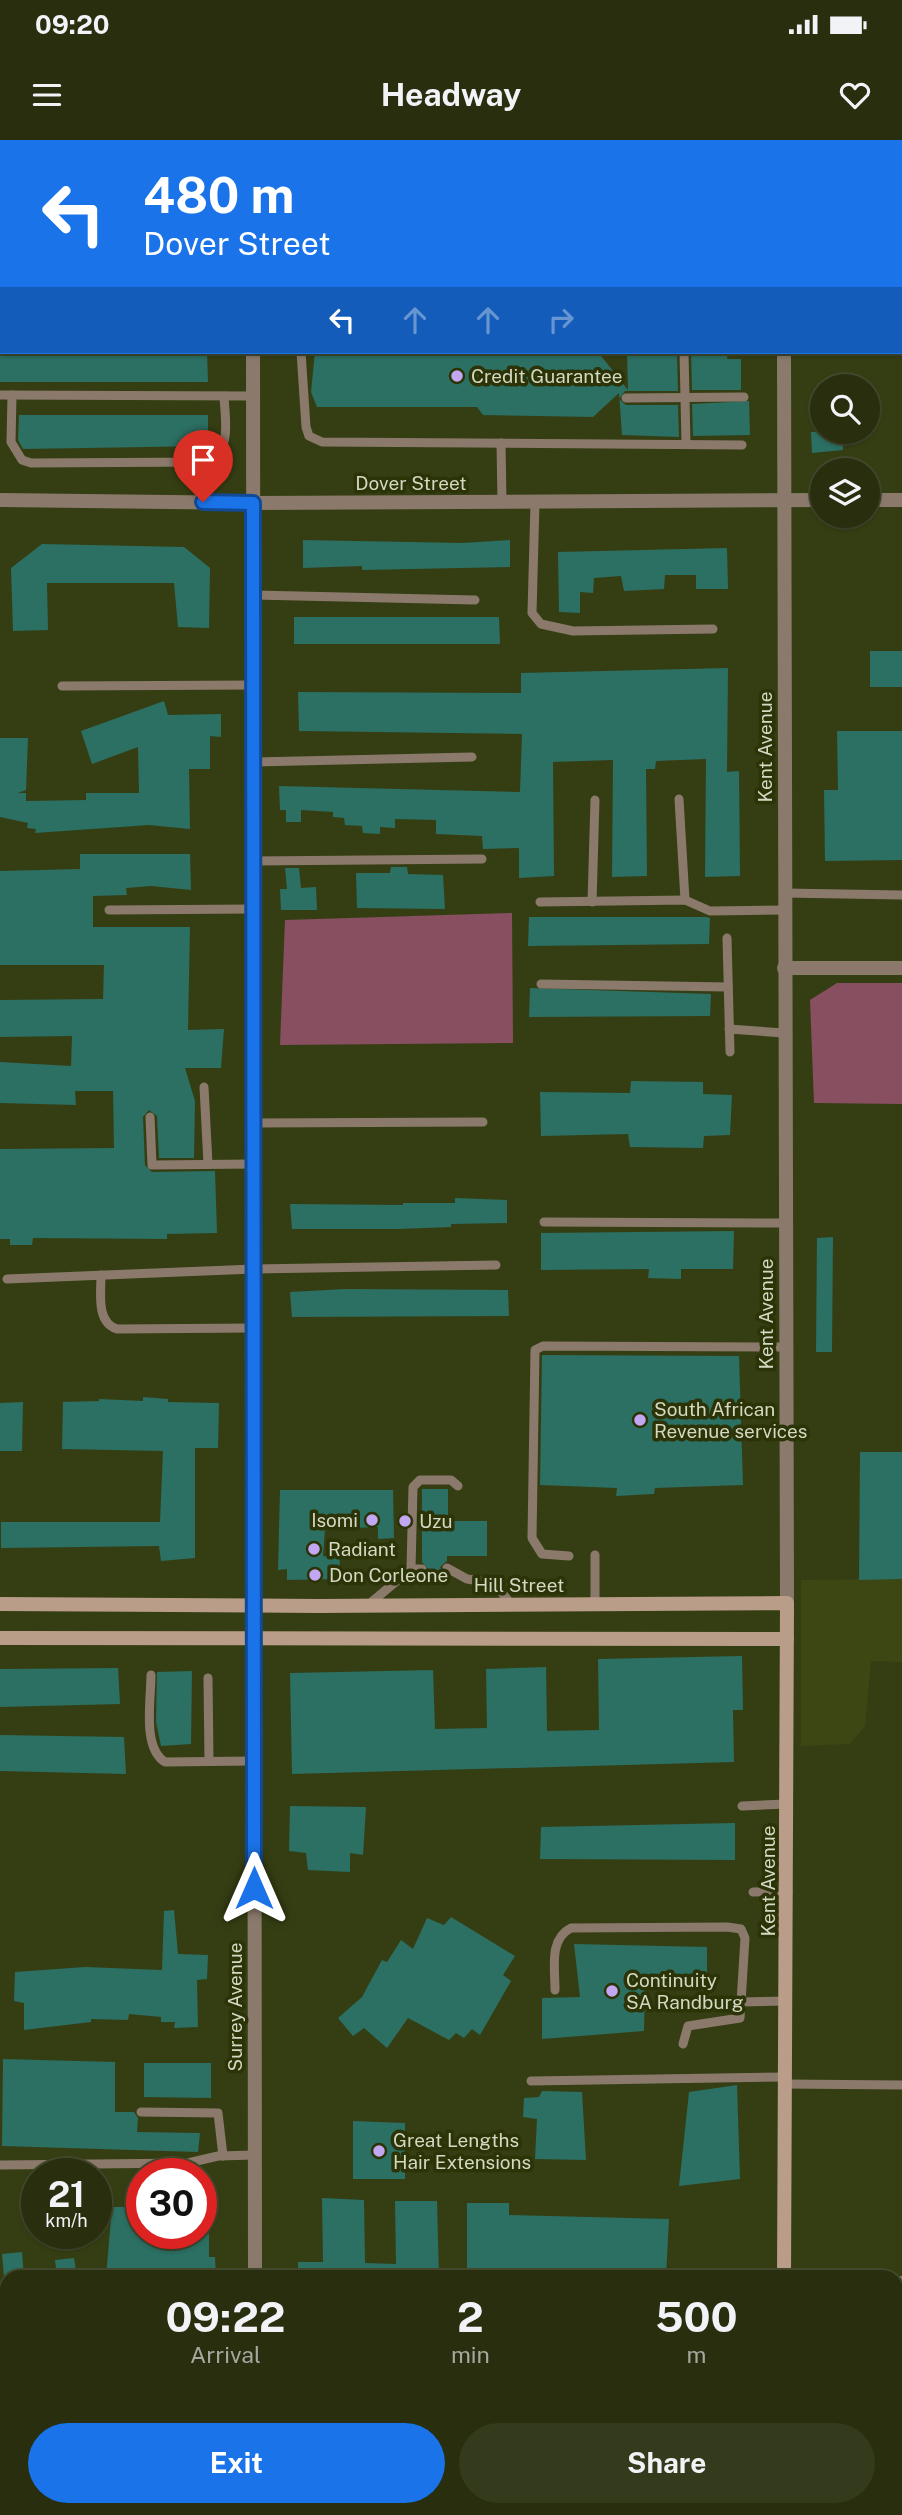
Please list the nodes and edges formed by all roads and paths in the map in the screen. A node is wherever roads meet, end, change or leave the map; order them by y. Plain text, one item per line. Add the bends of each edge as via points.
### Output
1 (253, 354) edge
2 (301, 354) edge
3 (684, 354) edge
4 (784, 354) edge
5 (0, 395) edge
6 (12, 395) junction
7 (224, 396) junction
8 (252, 396) junction
9 (744, 397) dead end
10 (626, 398) dead end
11 (685, 399) junction
12 (501, 443) junction
13 (686, 444) junction
14 (742, 444) dead end
15 (0, 500) edge
16 (783, 500) junction
17 (810, 500) edge
18 (880, 500) edge
19 (902, 500) edge
20 (502, 502) junction
21 (535, 502) junction
22 (253, 503) junction
23 (254, 595) junction
24 (475, 600) dead end
25 (713, 629) dead end
26 (254, 685) junction
27 (62, 686) dead end
28 (472, 757) dead end
29 (254, 762) junction
30 (679, 799) dead end
31 (595, 800) dead end
32 (482, 859) dead end
33 (254, 861) junction
34 (784, 893) junction
35 (902, 895) edge
36 (685, 900) junction
37 (540, 902) dead end
38 (592, 902) junction
39 (254, 909) junction
40 (109, 910) dead end
41 (784, 910) junction
42 (727, 938) dead end
43 (784, 968) junction
44 (902, 968) edge
45 (541, 984) dead end
46 (728, 987) junction
47 (729, 1029) junction
48 (784, 1033) junction
49 (730, 1052) dead end
50 (204, 1087) dead end
51 (150, 1117) dead end
52 (483, 1122) dead end
53 (254, 1123) junction
54 (208, 1164) junction
55 (253, 1164) junction
56 (544, 1222) dead end
57 (785, 1223) junction
58 (496, 1265) dead end
59 (254, 1269) junction
60 (101, 1275) junction
61 (7, 1279) dead end
62 (254, 1328) junction
63 (786, 1347) junction
64 (458, 1486) dead end
65 (594, 1555) dead end
66 (569, 1556) dead end
67 (447, 1568) dead end
68 (411, 1569) junction
69 (422, 1569) dead end
70 (595, 1603) junction
71 (787, 1603) junction
72 (0, 1604) edge
73 (511, 1604) junction
74 (254, 1605) junction
75 (368, 1605) junction
76 (0, 1638) edge
77 (254, 1639) junction
78 (787, 1639) junction
79 (151, 1675) dead end
80 (208, 1678) dead end
81 (209, 1761) junction
82 (253, 1761) junction
83 (786, 1804) junction
84 (742, 1806) dead end
85 (788, 1891) junction
86 (753, 1892) dead end
87 (555, 1990) dead end
88 (787, 2001) junction
89 (741, 2002) junction
90 (683, 2043) dead end
91 (531, 2081) dead end
92 (785, 2081) junction
93 (902, 2085) edge
94 (141, 2112) dead end
95 (255, 2155) junction
96 (223, 2156) junction
97 (1, 2165) edge
98 (255, 2270) edge
99 (784, 2270) edge

1 - 8 street, Surrey Avenue
2 - 12 lane via 306,427 314,439
3 - 11 lane
4 - 16 street, Kent Avenue
5 - 6 lane
6 - 7 lane
6 - 7 lane via 11,442 22,460 31,463 205,462 215,458 225,440
7 - 8 lane
8 - 22 street, Surrey Avenue
9 - 11 lane
10 - 11 lane
11 - 13 lane
12 - 13 lane
12 - 20 lane
13 - 14 lane
15 - 22 street, Dover Street
16 - 17 street, Dover Street
16 - 21 street, Dover Street
16 - 34 street, Kent Avenue
18 - 19 street
20 - 21 street, Dover Street
20 - 22 street, Dover Street
21 - 25 lane via 532,612 541,624 573,631
22 - 23 street, Surrey Avenue
23 - 24 lane
23 - 26 street, Surrey Avenue
26 - 27 lane
26 - 29 street, Surrey Avenue
28 - 29 lane
29 - 33 street, Surrey Avenue
30 - 36 lane
31 - 38 lane
32 - 33 lane
33 - 39 street, Surrey Avenue
34 - 35 lane
34 - 41 street, Kent Avenue
36 - 38 lane
36 - 41 lane via 710,911
37 - 38 lane
39 - 40 lane
39 - 53 street, Surrey Avenue
41 - 43 street, Kent Avenue
42 - 46 lane
43 - 44 street
43 - 48 street, Kent Avenue
45 - 46 lane
46 - 47 lane
47 - 48 lane
47 - 49 lane
48 - 57 street, Kent Avenue
50 - 54 lane
51 - 54 lane via 152,1165
52 - 53 lane
53 - 55 street, Surrey Avenue
54 - 55 lane
55 - 59 street, Surrey Avenue
56 - 57 lane
57 - 63 street, Kent Avenue
58 - 59 lane
59 - 60 lane
59 - 62 street, Surrey Avenue
60 - 61 lane
60 - 62 lane via 103,1319 117,1329
62 - 74 street, Surrey Avenue
63 - 66 lane via 543,1346 535,1350 532,1538 541,1554
63 - 71 street, Kent Avenue
64 - 68 lane via 451,1480 420,1480 413,1487
65 - 70 lane
67 - 73 lane via 467,1579 494,1583
68 - 69 lane
68 - 75 lane
70 - 71 main road, Hill Street
70 - 73 main road, Hill Street
71 - 78 main road, Kent Avenue
72 - 74 main road, Hill Street
73 - 75 main road, Hill Street
74 - 75 main road, Hill Street
74 - 77 street, Surrey Avenue
76 - 77 main road
77 - 78 main road
77 - 82 street, Surrey Avenue
78 - 83 main road, Kent Avenue
79 - 81 lane via 152,1746 157,1757 165,1762
80 - 81 lane
81 - 82 lane
82 - 95 street, Surrey Avenue
83 - 84 lane
83 - 85 main road, Kent Avenue
85 - 86 lane
85 - 88 main road, Kent Avenue
87 - 89 lane via 556,1942 571,1928 727,1927 741,1929 745,1938
88 - 89 lane
88 - 92 main road, Kent Avenue
89 - 90 lane via 737,2020 688,2026
91 - 92 lane
92 - 93 lane
92 - 99 main road, Kent Avenue
94 - 96 lane via 218,2113
95 - 96 lane
95 - 98 street, Surrey Avenue
96 - 97 lane via 188,2164

